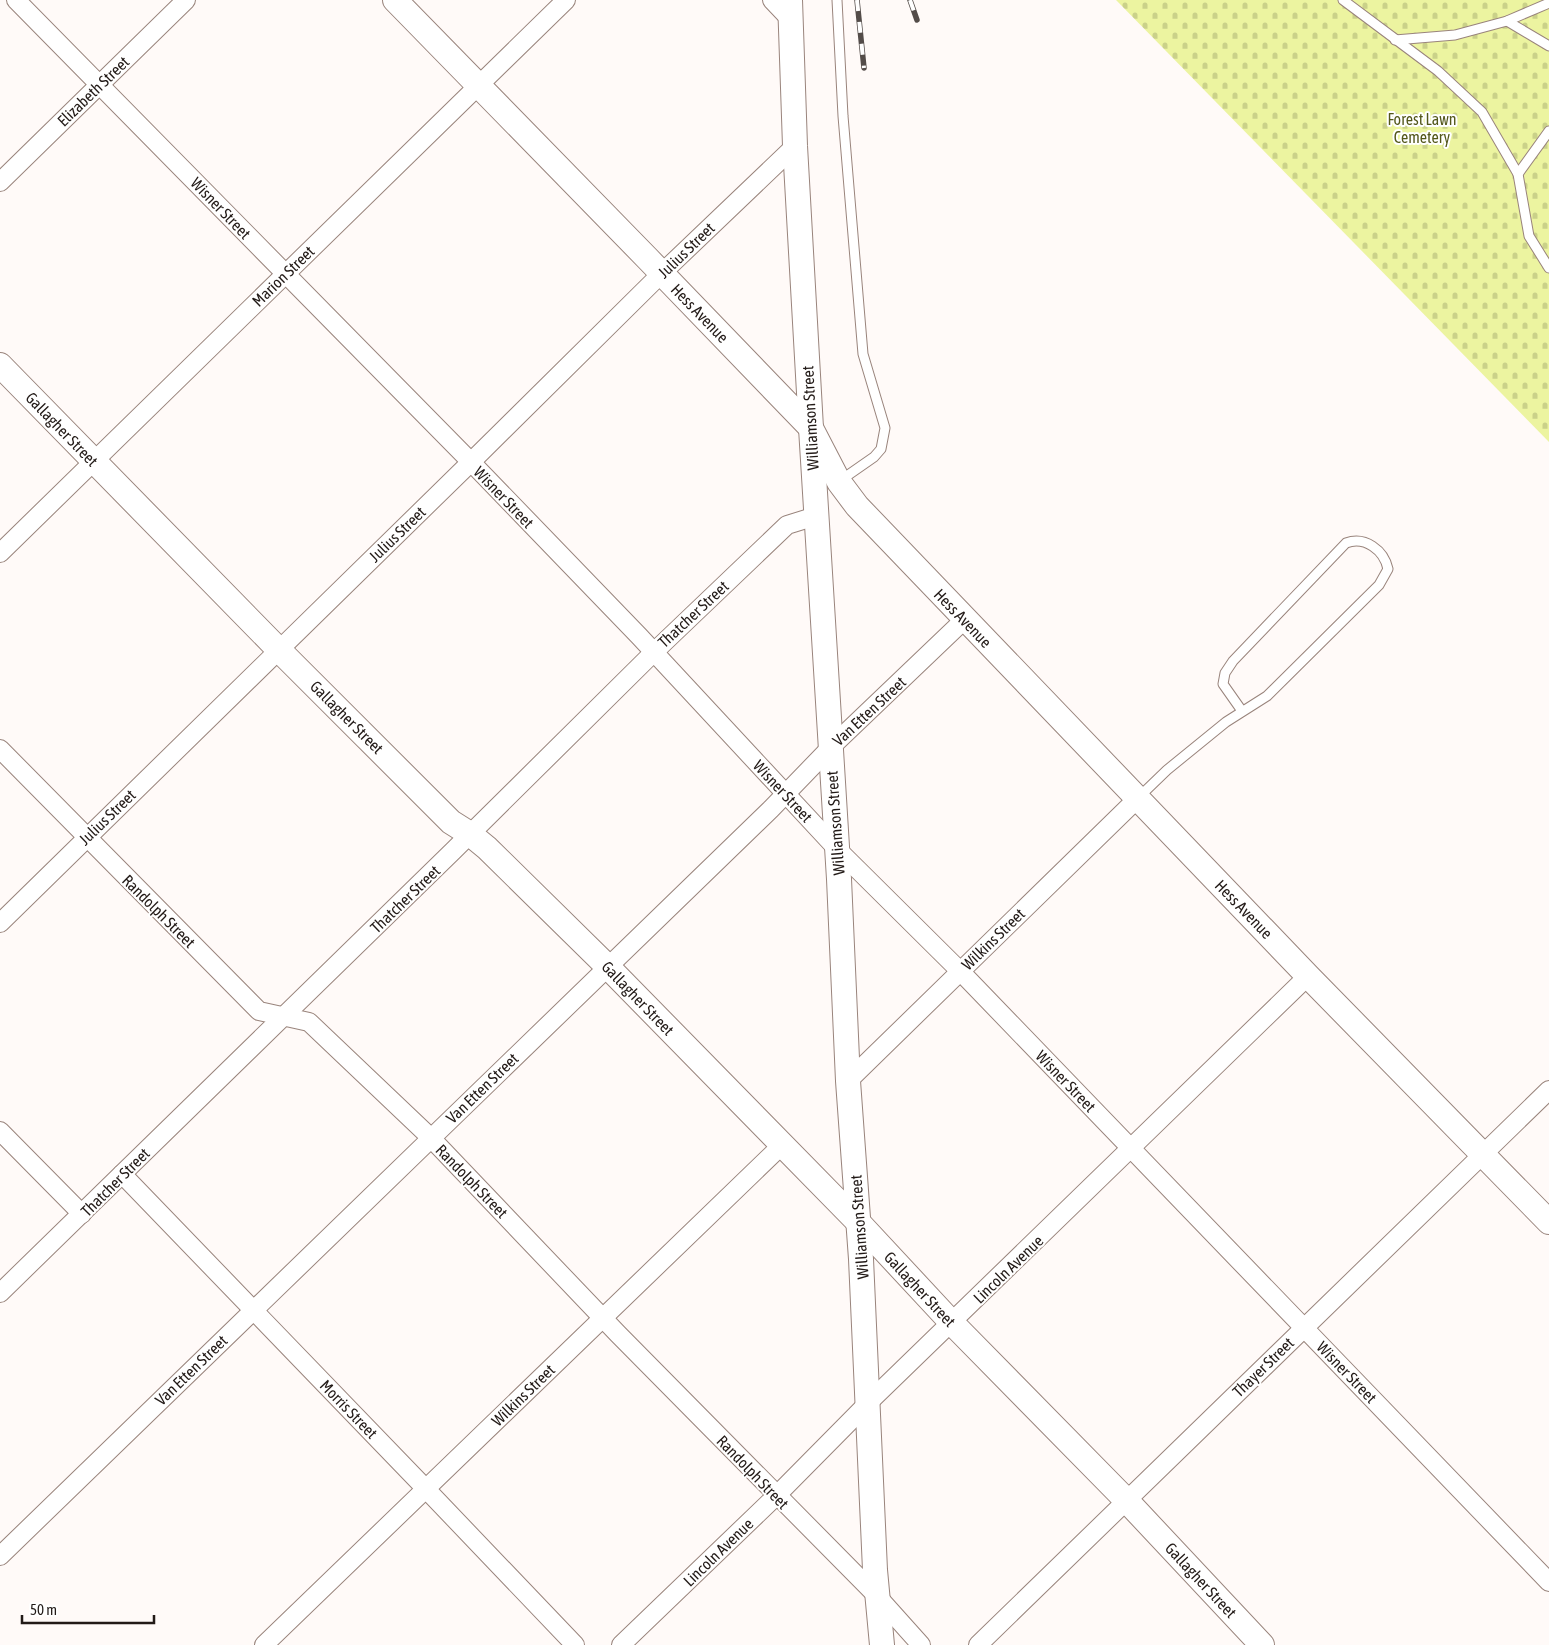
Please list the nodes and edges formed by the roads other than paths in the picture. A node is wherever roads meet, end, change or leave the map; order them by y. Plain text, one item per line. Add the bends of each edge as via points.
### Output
1 (16, 0) edge
2 (186, 0) edge
3 (395, 0) edge
4 (566, 0) edge
5 (772, 0) edge
6 (837, 0) edge
7 (1343, 0) edge
8 (1549, 3) edge
9 (790, 10) edge
10 (1508, 21) junction
11 (1395, 40) junction
12 (1549, 46) edge
13 (100, 85) junction
14 (478, 85) junction
15 (1549, 131) edge
16 (795, 146) junction
17 (1518, 174) junction
18 (0, 182) edge
19 (1549, 268) edge
20 (662, 273) junction
21 (286, 274) junction
22 (0, 365) edge
23 (811, 428) junction
24 (94, 461) junction
25 (471, 462) junction
26 (839, 482) junction
27 (816, 516) junction
28 (0, 553) edge
29 (964, 620) junction
30 (279, 650) junction
31 (654, 652) junction
32 (1242, 711) junction
33 (830, 748) junction
34 (0, 749) edge
35 (785, 794) junction
36 (1138, 798) junction
37 (470, 834) junction
38 (86, 838) junction
39 (837, 848) junction
40 (0, 922) edge
41 (607, 966) junction
42 (960, 971) junction
43 (1308, 976) junction
44 (285, 1016) junction
45 (848, 1081) junction
46 (1549, 1090) edge
47 (0, 1131) edge
48 (430, 1137) junction
49 (782, 1145) junction
50 (1132, 1148) junction
51 (1482, 1155) junction
52 (122, 1174) junction
53 (82, 1214) junction
54 (1549, 1222) edge
55 (859, 1223) junction
56 (0, 1293) edge
57 (253, 1309) junction
58 (602, 1318) junction
59 (952, 1323) junction
60 (1304, 1327) junction
61 (868, 1404) junction
62 (426, 1489) junction
63 (776, 1496) junction
64 (1126, 1501) junction
65 (0, 1556) edge
66 (1549, 1582) edge
67 (878, 1597) junction
68 (264, 1645) edge
69 (575, 1645) edge
70 (621, 1645) edge
71 (882, 1645) edge
72 (921, 1645) edge
73 (978, 1645) edge
74 (1262, 1645) edge

1 - 13 street, Wisner Street
2 - 13 street, Elizabeth Street
3 - 14 street, Hess Avenue
4 - 14 street, Marion Street
5 - 9 street
6 - 26 lane via 864,354 885,428 880,449 874,457
7 - 11 lane
8 - 10 lane
9 - 16 street, Williamson Street
10 - 11 lane via 1455,34
10 - 12 lane
11 - 17 lane via 1438,71 1482,112
13 - 18 street, Elizabeth Street
13 - 21 street, Wisner Street
14 - 20 street, Hess Avenue
14 - 21 street, Marion Street
15 - 17 lane
16 - 20 street, Julius Street
16 - 23 street, Williamson Street
17 - 19 lane via 1529,236
20 - 23 street, Hess Avenue
20 - 25 street, Julius Street
21 - 24 street, Marion Street
21 - 25 street, Wisner Street
22 - 24 street, Gallagher Street
23 - 26 street, Hess Avenue
23 - 27 street, Williamson Street
24 - 28 street, Marion Street
24 - 30 street, Gallagher Street
25 - 30 street, Julius Street
25 - 31 street, Wisner Street
26 - 29 street, Hess Avenue via 856,506
27 - 31 street, Thatcher Street via 787,525
27 - 33 street, Williamson Street
29 - 33 street, Van Etten Street
29 - 36 street, Hess Avenue
30 - 37 street, Gallagher Street via 451,822
30 - 38 street, Julius Street
31 - 35 street, Wisner Street
31 - 37 street, Thatcher Street
32 - 32 lane via 1267,696 1378,585 1388,570 1386,560 1377,550 1363,541 1346,543 1232,661 1223,684
32 - 36 lane via 1167,770
33 - 35 street, Van Etten Street
33 - 39 street, Williamson Street
34 - 38 street, Randolph Street
35 - 39 street, Wisner Street
35 - 41 street, Van Etten Street
36 - 42 street, Wilkins Street
36 - 43 street, Hess Avenue
37 - 41 street, Gallagher Street
37 - 44 street, Thatcher Street
38 - 40 street, Julius Street
38 - 44 street, Randolph Street via 259,1011
39 - 42 street, Wisner Street
39 - 45 street, Williamson Street
41 - 48 street, Van Etten Street
41 - 49 street, Gallagher Street
42 - 45 street, Wilkins Street
42 - 50 street, Wisner Street
43 - 50 street, Lincoln Avenue
43 - 51 street, Hess Avenue
44 - 48 street, Randolph Street via 309,1022
44 - 52 street, Thatcher Street
45 - 55 street, Williamson Street
46 - 51 street, Thayer Street
47 - 53 street
48 - 57 street, Van Etten Street
48 - 58 street, Randolph Street
49 - 55 street, Gallagher Street
49 - 58 street, Wilkins Street
50 - 59 street, Lincoln Avenue
50 - 60 street, Wisner Street
51 - 54 street, Hess Avenue
51 - 60 street, Thayer Street
52 - 53 street, Thatcher Street
52 - 57 street, Morris Street
53 - 56 street, Thatcher Street
55 - 59 street, Gallagher Street
55 - 61 street, Williamson Street
57 - 62 street, Morris Street
57 - 65 street, Van Etten Street
58 - 62 street, Wilkins Street
58 - 63 street, Randolph Street
59 - 61 street, Lincoln Avenue
59 - 64 street, Gallagher Street
60 - 64 street, Thayer Street
60 - 66 street, Wisner Street
61 - 63 street, Lincoln Avenue
61 - 67 street, Williamson Street
62 - 68 street, Wilkins Street
62 - 69 street, Morris Street
63 - 67 street, Randolph Street
63 - 70 street, Lincoln Avenue
64 - 73 street, Thayer Street
64 - 74 street, Gallagher Street
67 - 71 street, Williamson Street
67 - 72 street, Randolph Street

